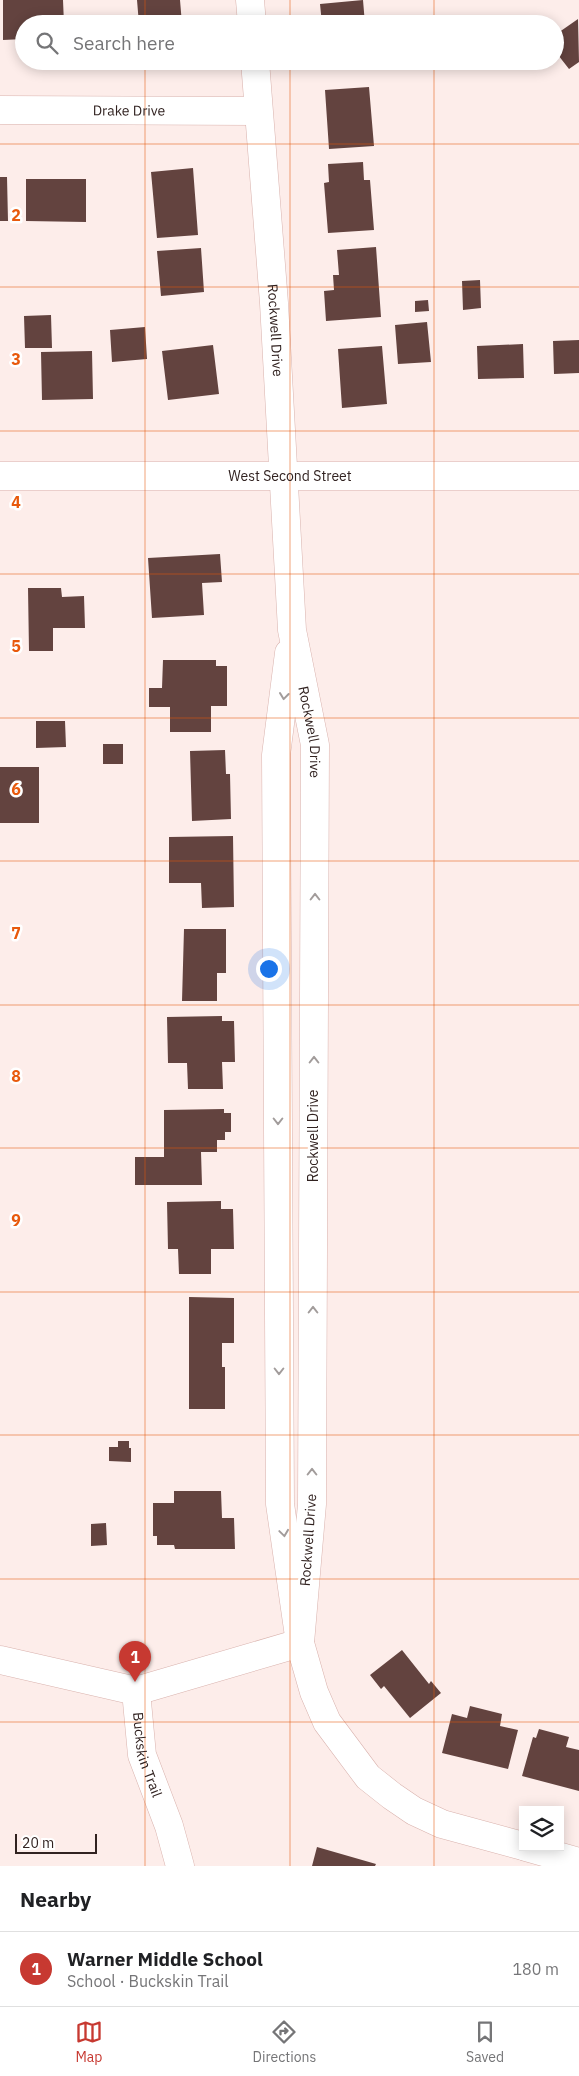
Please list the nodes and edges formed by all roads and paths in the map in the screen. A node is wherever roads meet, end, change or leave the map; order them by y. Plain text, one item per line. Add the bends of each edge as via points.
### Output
1 (250, 0) edge
2 (251, 15) edge
3 (256, 70) edge
4 (0, 110) edge
5 (258, 111) junction
6 (282, 475) junction
7 (0, 476) edge
8 (579, 476) edge
9 (292, 630) junction
10 (278, 1000) junction
11 (314, 1000) junction
12 (313, 1210) junction
13 (279, 1212) junction
14 (300, 1643) junction
15 (0, 1660) edge
16 (136, 1690) junction
17 (526, 1852) edge
18 (579, 1862) edge
19 (180, 1866) edge

1 - 2 street
3 - 5 street, Rockwell Drive
4 - 5 street, Drake Drive
5 - 6 street, Rockwell Drive via 274,302
6 - 7 street, West Second Street
6 - 8 street, West Second Street
6 - 9 street, Rockwell Drive
9 -> 10 street, Rockwell Drive via 276,755
11 -> 9 street, Rockwell Drive via 316,746
10 - 11 street
10 -> 13 street, Rockwell Drive
12 -> 11 street, Rockwell Drive
12 - 13 street
14 -> 12 street, Rockwell Drive via 312,1504
13 -> 14 street, Rockwell Drive via 280,1504
14 - 16 street
14 - 17 street, Rockwell Drive via 314,1692 327,1722 368,1777 392,1796 442,1824
15 - 16 street
16 - 19 street, Buckskin Trail via 142,1755 169,1826
17 - 18 street

